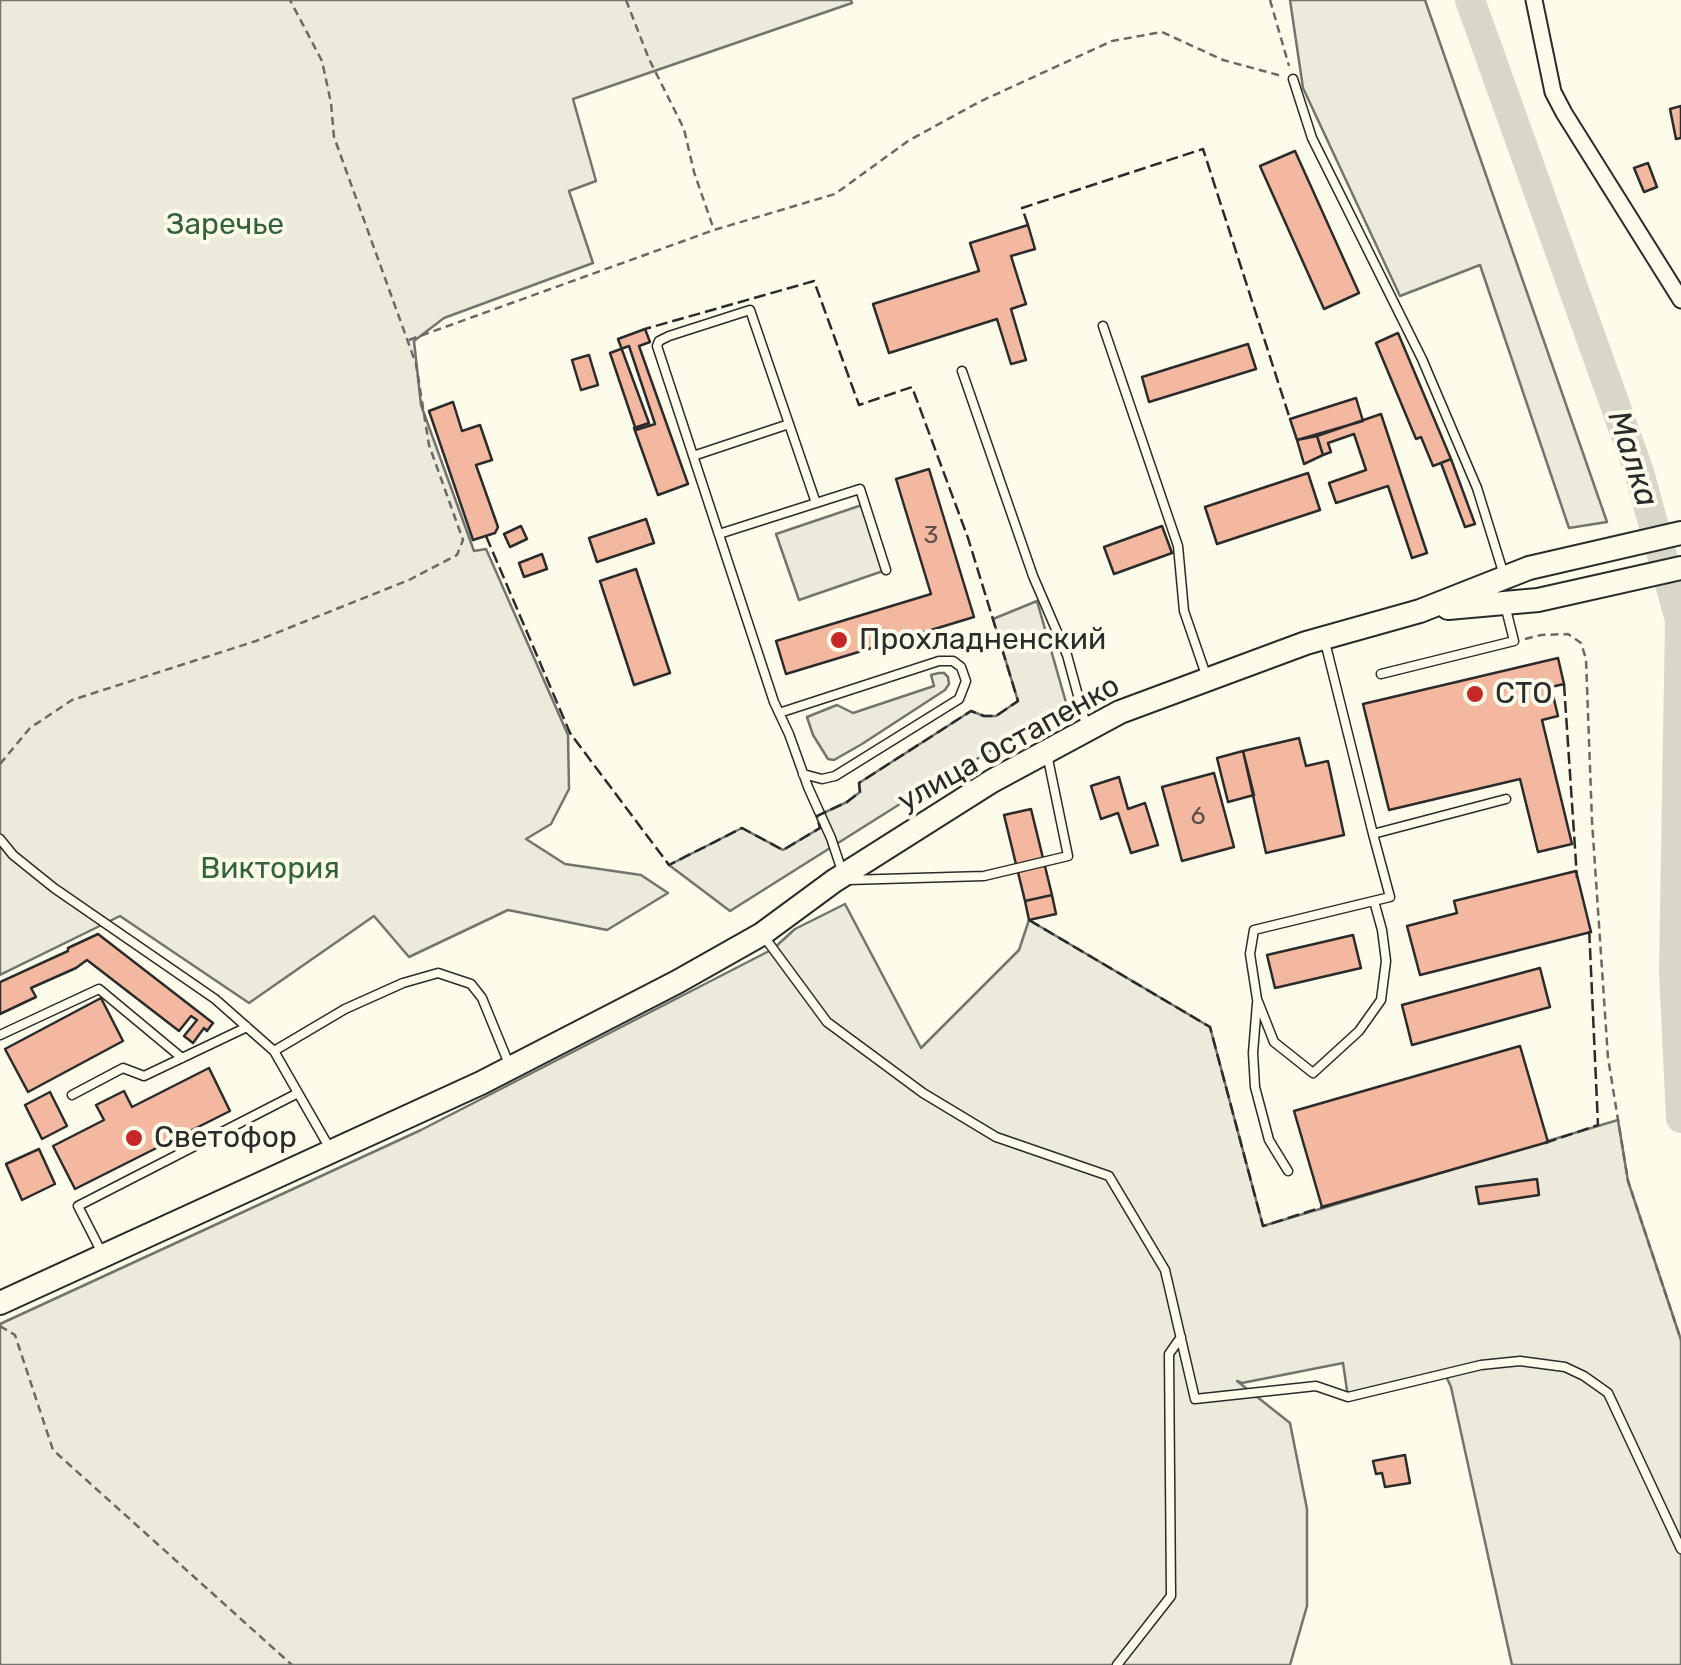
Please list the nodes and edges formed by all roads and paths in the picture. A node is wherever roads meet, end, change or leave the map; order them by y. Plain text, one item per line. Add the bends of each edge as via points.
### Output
1 (290, 0) edge
2 (626, 0) edge
3 (1270, 0) edge
4 (1534, 0) edge
5 (1293, 79) junction
6 (714, 230) junction
7 (1681, 300) edge
8 (1103, 326) dead end
9 (409, 340) junction
10 (962, 371) dead end
11 (788, 424) junction
12 (694, 456) junction
13 (816, 503) junction
14 (1681, 533) edge
15 (719, 534) junction
16 (1681, 568) edge
17 (886, 570) dead end
18 (1505, 578) junction
19 (1504, 604) junction
20 (1420, 611) junction
21 (1324, 638) junction
22 (1514, 641) junction
23 (1381, 674) dead end
24 (1208, 679) junction
25 (780, 713) junction
26 (1087, 729) junction
27 (1046, 751) junction
28 (0, 764) edge
29 (803, 774) junction
30 (1506, 799) dead end
31 (1373, 834) junction
32 (0, 839) edge
33 (838, 878) junction
34 (1374, 901) junction
35 (762, 934) junction
36 (1257, 1000) junction
37 (247, 1027) junction
38 (0, 1035) edge
39 (274, 1050) junction
40 (182, 1058) junction
41 (510, 1068) junction
42 (298, 1092) junction
43 (72, 1095) dead end
44 (331, 1151) junction
45 (1288, 1171) dead end
46 (103, 1256) junction
47 (0, 1303) edge
48 (0, 1326) edge
49 (1180, 1337) junction
50 (1681, 1340) edge
51 (1681, 1548) edge
52 (292, 1665) edge
53 (1117, 1665) edge

1 - 9 path via 322,61 334,137
2 - 6 path via 684,129
3 - 5 path
4 - 7 street via 1558,102
5 - 6 path via 1224,60 1162,32 1112,41 908,141 835,194
5 - 18 lane via 1312,138 1477,488
6 - 9 path
8 - 24 lane via 1178,546 1184,612
9 - 28 path via 429,445 463,540 457,555 256,641 72,700 30,728
10 - 26 lane via 1033,576 1068,655
11 - 12 lane
11 - 12 lane via 750,310 669,336 658,346
11 - 13 lane
12 - 15 lane
13 - 15 lane
13 - 17 lane via 860,489
14 - 18 main road, улица Остапенко
15 - 25 lane
16 - 19 main road, улица Остапенко
18 - 20 main road, улица Остапенко
19 - 20 main road, улица Остапенко
19 - 22 lane
20 - 21 main road, улица Остапенко
21 - 24 main road, улица Остапенко
21 - 31 lane
22 - 23 lane
22 - 50 path via 1568,634 1581,643 1586,659 1608,1058 1628,1180
24 - 26 main road, улица Остапенко
25 - 29 lane
25 - 29 lane via 940,662 953,660 966,680 959,698 835,776
26 - 27 main road, улица Остапенко
27 - 33 main road, улица Остапенко
27 - 33 lane via 1068,856 984,876
29 - 33 lane via 831,838
30 - 31 lane
31 - 34 lane via 1390,897
32 - 37 lane via 54,888
33 - 35 main road, улица Остапенко
34 - 36 lane via 1254,930 1250,954
34 - 36 lane via 1386,961 1382,1000 1314,1073 1274,1042
35 - 41 main road, улица Остапенко
35 - 49 lane via 827,1022 923,1093 996,1137 1109,1176 1165,1270
36 - 45 lane via 1255,1087 1269,1140
37 - 39 lane
37 - 40 lane
38 - 40 lane via 99,990
39 - 41 lane via 345,1009 438,973 470,984 482,998
39 - 42 lane
40 - 43 lane via 144,1076 123,1068
41 - 44 main road, улица Остапенко
42 - 44 lane
42 - 46 lane via 78,1206
44 - 46 main road, улица Остапенко
46 - 47 main road, улица Остапенко
48 - 52 path via 15,1335 53,1450
49 - 51 lane via 1194,1399 1316,1386 1348,1397 1481,1365 1565,1367 1608,1393
49 - 53 lane via 1169,1354 1170,1596

